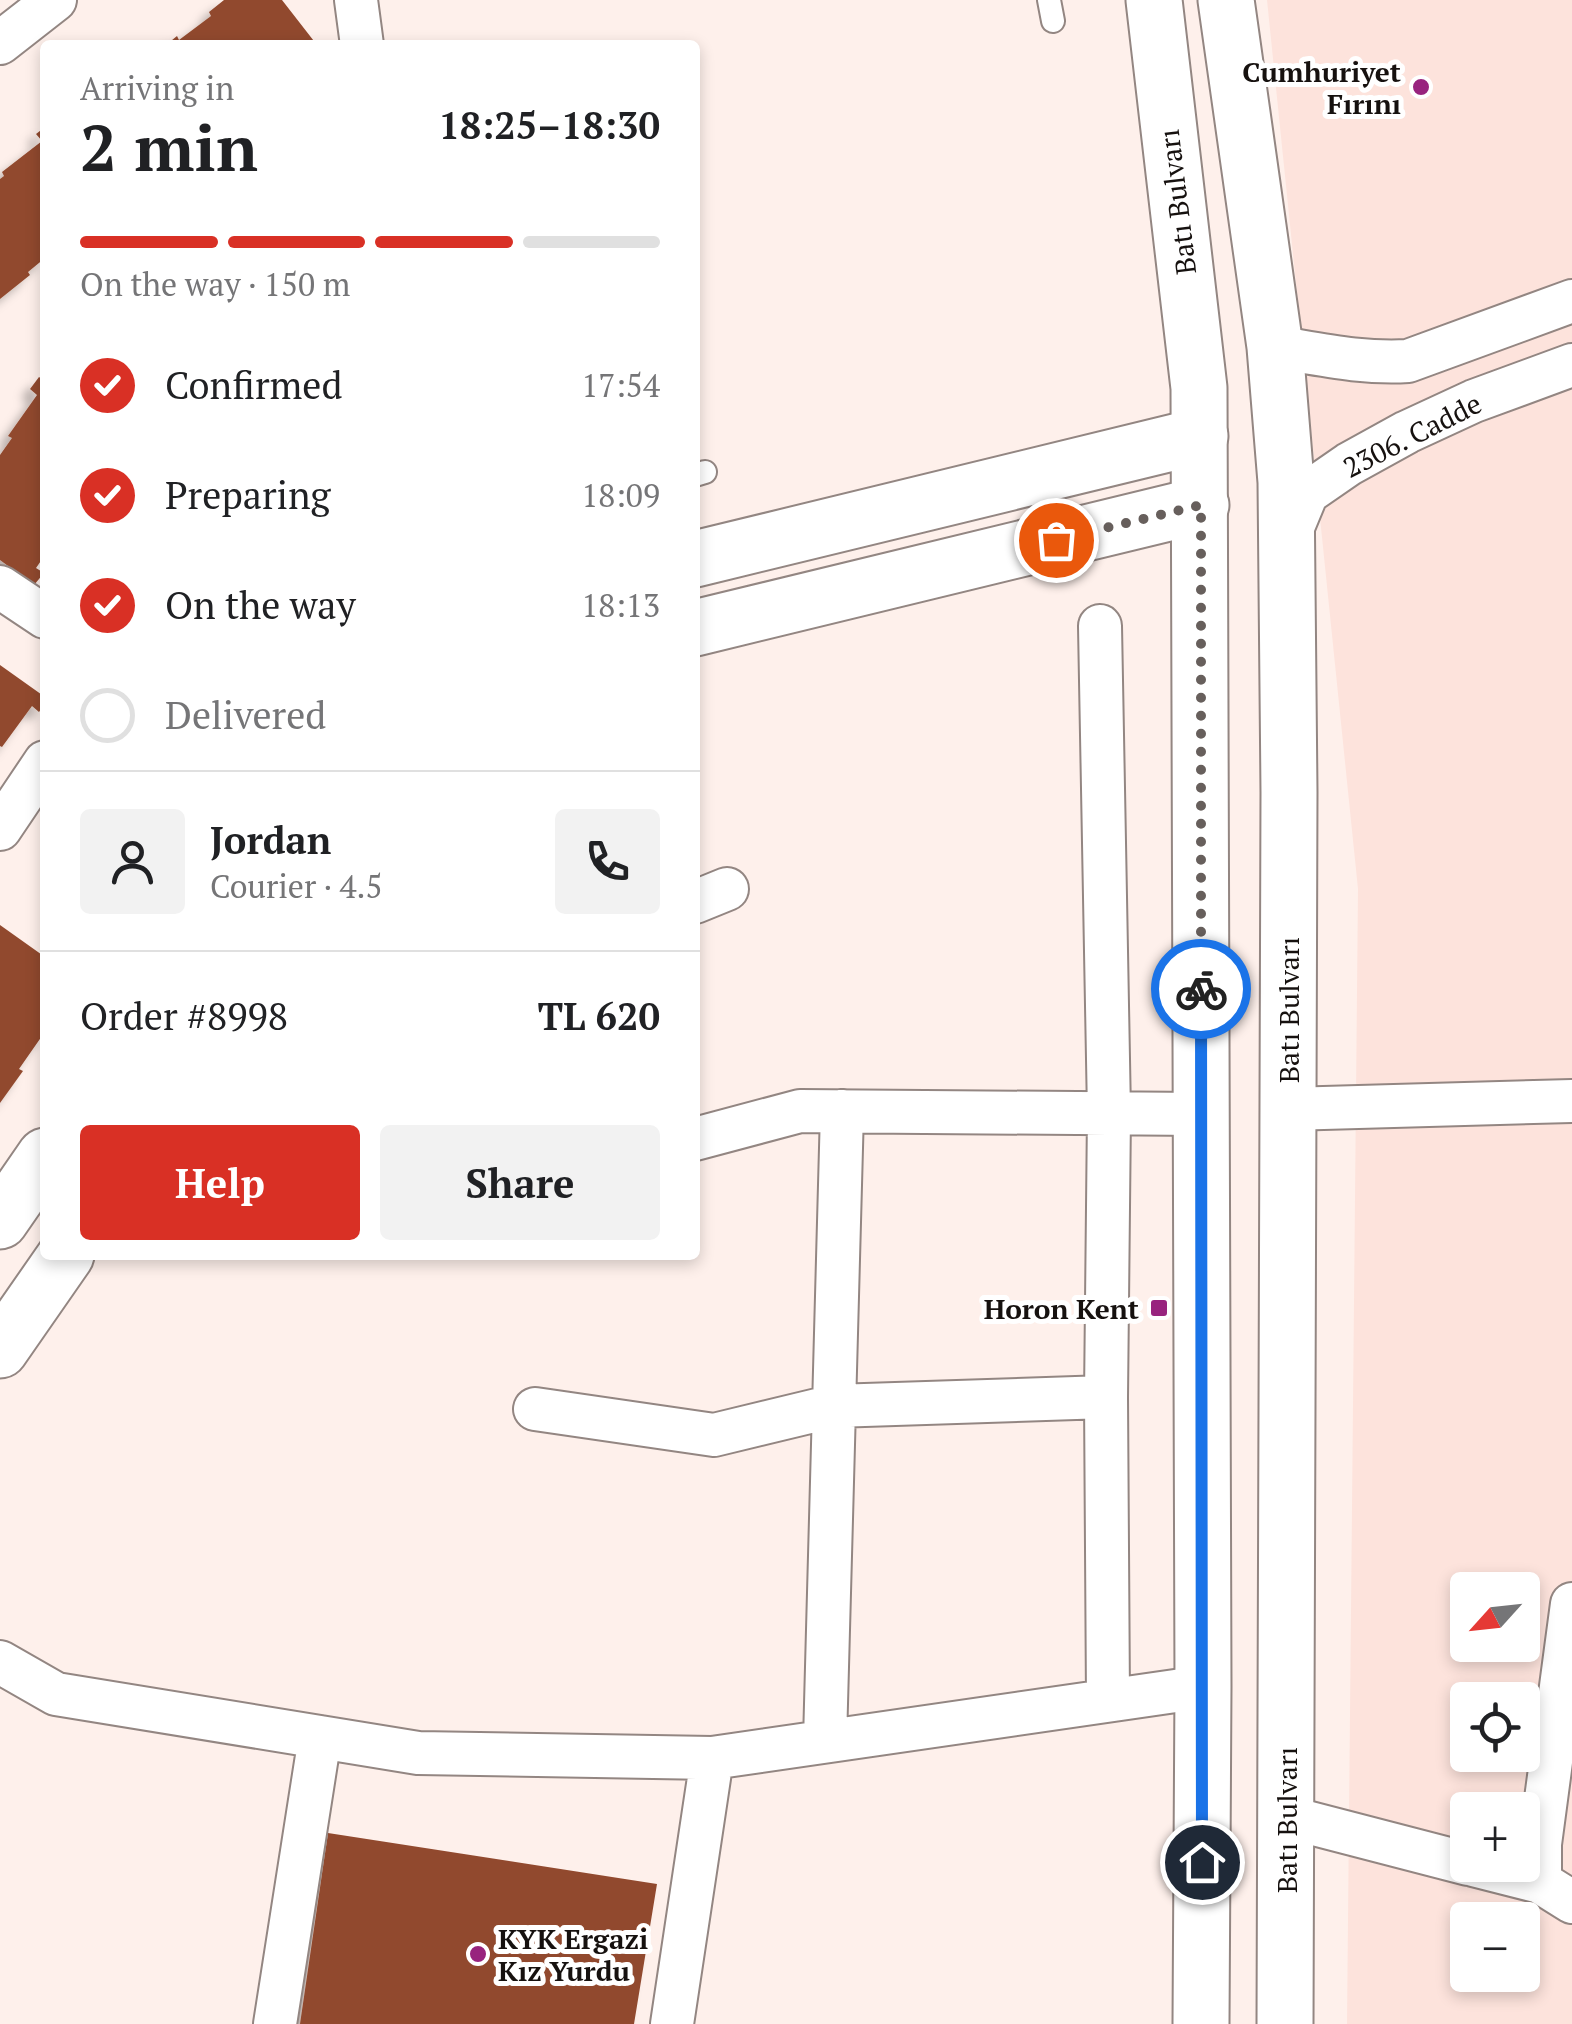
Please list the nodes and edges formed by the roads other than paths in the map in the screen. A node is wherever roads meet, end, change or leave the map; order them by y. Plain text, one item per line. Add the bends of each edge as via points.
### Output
1 (55, 0) edge
2 (356, 0) edge
3 (1124, 0) edge
4 (1154, 0) edge
5 (1226, 0) edge
6 (1264, 0) edge
7 (361, 40) edge
8 (0, 44) edge
9 (1162, 68) junction
10 (1244, 124) junction
11 (1572, 300) edge
12 (1275, 347) junction
13 (1572, 365) edge
14 (1200, 436) junction
15 (1201, 505) junction
16 (1286, 544) junction
17 (700, 558) edge
18 (0, 587) edge
19 (40, 614) edge
20 (1100, 626) dead end
21 (700, 627) edge
22 (40, 769) edge
23 (0, 829) edge
24 (1572, 1101) edge
25 (1288, 1110) junction
26 (842, 1112) junction
27 (1109, 1113) junction
28 (1202, 1114) junction
29 (700, 1138) edge
30 (40, 1163) edge
31 (0, 1221) edge
32 (63, 1260) edge
33 (0, 1350) edge
34 (1106, 1397) junction
35 (834, 1406) junction
36 (535, 1409) dead end
37 (1572, 1604) edge
38 (0, 1662) edge
39 (1202, 1687) junction
40 (1108, 1700) junction
41 (320, 1737) junction
42 (824, 1742) junction
43 (712, 1758) junction
44 (1286, 1817) junction
45 (1450, 1859) edge
46 (1525, 1882) edge
47 (1556, 1892) edge
48 (276, 2024) edge
49 (672, 2024) edge
50 (1201, 2024) edge
51 (1284, 2024) edge

1 - 8 street
2 - 7 street
3 - 9 main road
4 - 9 main road, Batı Bulvarı
5 - 10 main road, Batı Bulvarı
6 - 10 main road via 1271,71
9 - 14 main road, Batı Bulvarı
10 - 12 main road, Batı Bulvarı
11 - 12 street via 1408,360 1350,360
12 - 16 main road, Batı Bulvarı
13 - 16 street, 2306. Cadde via 1474,401 1350,464 1307,494
14 - 15 main road, Batı Bulvarı
14 - 17 main road
15 - 21 main road
15 - 28 main road, Batı Bulvarı
16 - 25 main road, Batı Bulvarı
18 - 19 street
20 - 27 street
22 - 23 street
24 - 25 street
25 - 44 main road, Batı Bulvarı
26 - 27 street
26 - 29 street via 800,1111
26 - 35 street
27 - 28 street
27 - 34 street
28 - 39 main road, Batı Bulvarı
30 - 31 main road
32 - 33 main road
34 - 35 street
34 - 40 street
35 - 36 street via 714,1435
35 - 42 street
37 - 47 street via 1540,1844
38 - 41 street via 56,1694
39 - 40 street
39 - 50 main road, Batı Bulvarı
40 - 42 street
41 - 43 street via 418,1753
41 - 48 street
42 - 43 street
43 - 49 street
44 - 45 street
44 - 51 main road, Batı Bulvarı
46 - 47 street

